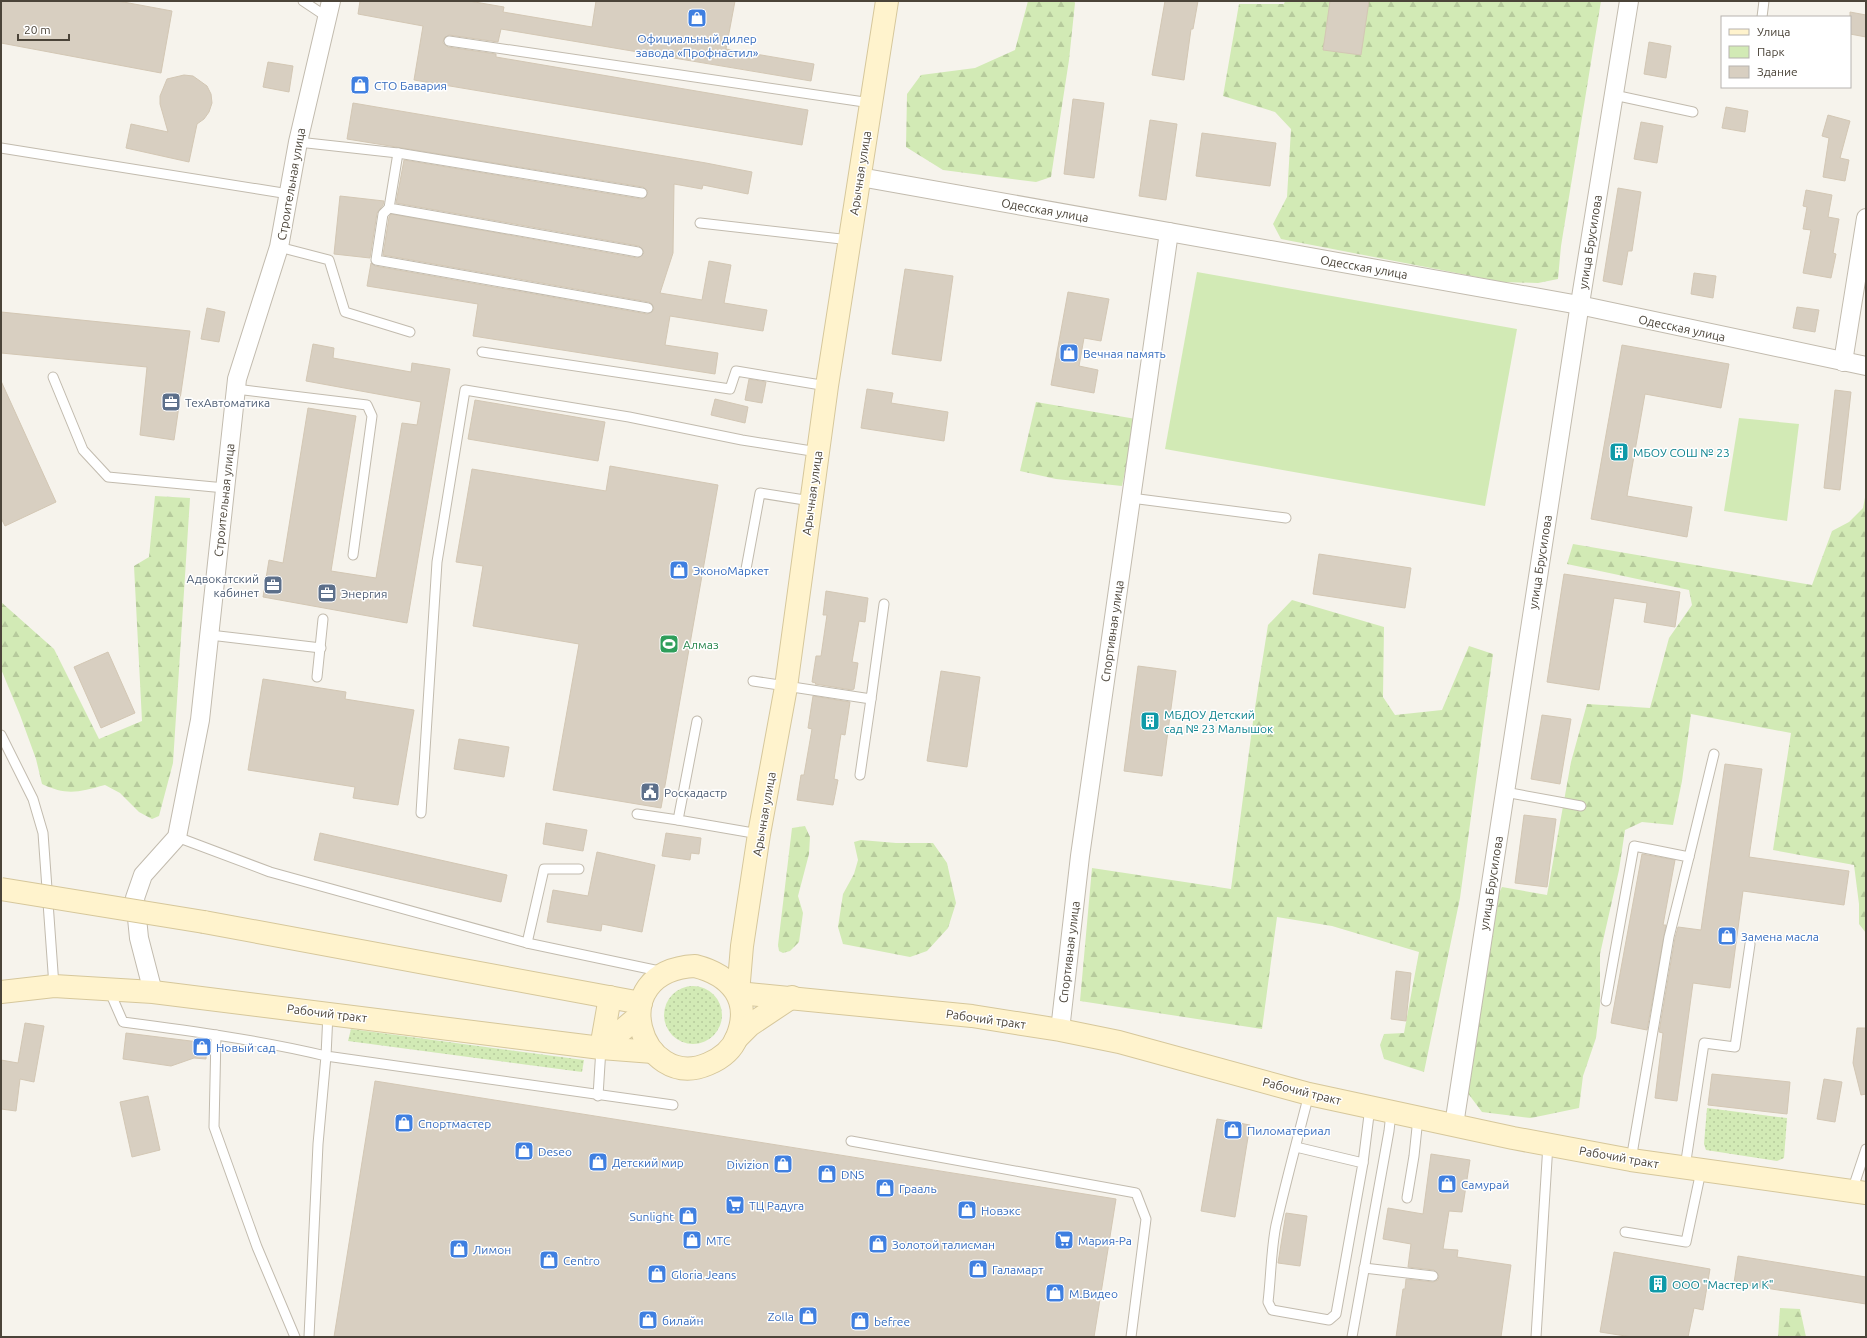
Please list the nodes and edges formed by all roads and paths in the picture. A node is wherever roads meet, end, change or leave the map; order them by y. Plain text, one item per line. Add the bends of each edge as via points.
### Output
1 (303, 1) edge
2 (887, 1) edge
3 (1629, 1) edge
4 (1764, 1) edge
5 (329, 9) edge
6 (1762, 16) edge
7 (449, 41) dead end
8 (1614, 95) junction
9 (871, 104) junction
10 (1693, 112) dead end
11 (298, 142) junction
12 (1, 148) edge
13 (398, 153) junction
14 (860, 177) junction
15 (642, 193) dead end
16 (289, 194) junction
17 (389, 208) junction
18 (1866, 218) edge
19 (700, 223) dead end
20 (1169, 232) junction
21 (850, 240) junction
22 (279, 247) junction
23 (638, 252) dead end
24 (1579, 306) junction
25 (648, 308) dead end
26 (410, 332) dead end
27 (482, 352) dead end
28 (1843, 362) junction
29 (1866, 366) edge
30 (52, 377) dead end
31 (827, 386) junction
32 (236, 389) junction
33 (818, 452) junction
34 (225, 488) junction
35 (1131, 498) junction
36 (811, 501) junction
37 (1286, 518) dead end
38 (353, 554) dead end
39 (746, 569) dead end
40 (884, 604) dead end
41 (323, 619) dead end
42 (210, 635) junction
43 (320, 648) junction
44 (317, 677) dead end
45 (753, 681) dead end
46 (786, 687) junction
47 (871, 699) junction
48 (697, 721) dead end
49 (1, 735) edge
50 (1714, 754) dead end
51 (860, 775) dead end
52 (1505, 792) junction
53 (1581, 806) dead end
54 (421, 813) dead end
55 (638, 814) dead end
56 (678, 820) junction
57 (759, 834) junction
58 (177, 837) junction
59 (1689, 857) junction
60 (579, 869) dead end
61 (1, 888) edge
62 (527, 942) junction
63 (1750, 944) dead end
64 (742, 946) junction
65 (710, 969) junction
66 (666, 972) junction
67 (54, 986) junction
68 (109, 989) junction
69 (1, 992) edge
70 (153, 992) junction
71 (738, 993) junction
72 (610, 997) junction
73 (792, 997) junction
74 (1606, 1001) dead end
75 (640, 1009) junction
76 (328, 1013) junction
77 (1060, 1030) junction
78 (216, 1035) junction
79 (736, 1039) junction
80 (601, 1048) junction
81 (653, 1052) junction
82 (326, 1056) junction
83 (1310, 1094) junction
84 (598, 1096) junction
85 (673, 1106) dead end
86 (1370, 1107) junction
87 (1391, 1113) junction
88 (1418, 1118) junction
89 (1454, 1125) junction
90 (851, 1141) dead end
91 (1548, 1144) junction
92 (1296, 1147) junction
93 (1866, 1149) edge
94 (1631, 1160) junction
95 (1363, 1163) junction
96 (1693, 1170) junction
97 (1859, 1192) edge
98 (1407, 1198) dead end
99 (1625, 1232) dead end
100 (1364, 1268) junction
101 (1433, 1276) dead end
102 (295, 1337) edge
103 (308, 1337) edge
104 (1130, 1337) edge
105 (1352, 1337) edge
106 (1536, 1337) edge

1 - 5 lane
2 - 9 street, Арычная улица
3 - 8 street, улица Брусилова
4 - 6 lane
5 - 11 street, Строительная улица
7 - 9 lane
8 - 10 lane
8 - 24 street, улица Брусилова
9 - 14 street, Арычная улица
11 - 13 lane
11 - 16 street, Строительная улица
12 - 16 lane
13 - 15 lane
13 - 17 lane
14 - 20 street, Одесская улица
14 - 21 street, Арычная улица
16 - 22 street, Строительная улица
17 - 23 lane
17 - 25 lane via 383,214 376,260
18 - 28 street
19 - 21 lane
20 - 24 street, Одесская улица
20 - 35 street, Спортивная улица
21 - 31 street, Арычная улица
22 - 26 lane via 329,260 345,312
22 - 32 street, Строительная улица
24 - 28 street, Одесская улица
24 - 52 street, улица Брусилова
27 - 31 lane via 730,389 736,371
28 - 29 street, Одесская улица
30 - 34 lane via 83,450 108,477
31 - 33 street, Арычная улица
32 - 34 street, Строительная улица
32 - 38 lane via 366,405 372,416
33 - 36 street, Арычная улица
33 - 54 lane via 465,390 437,562
34 - 42 street, Строительная улица
35 - 37 lane
35 - 77 street, Спортивная улица via 1080,856
36 - 39 lane via 760,494
36 - 46 street, Арычная улица
40 - 47 lane
41 - 43 lane
42 - 43 lane
42 - 58 street, Строительная улица via 200,720
43 - 44 lane
45 - 46 lane
46 - 47 lane
46 - 57 street, Арычная улица
47 - 51 lane
48 - 56 lane
49 - 67 lane via 33,799 42,833
50 - 59 lane
52 - 53 lane
52 - 89 street, улица Брусилова
55 - 56 lane
56 - 57 lane
57 - 64 street, Арычная улица
58 - 62 lane via 270,872
58 - 70 street via 143,875 135,898 139,938
59 - 74 lane via 1634,846
59 - 94 lane via 1669,938
60 - 62 lane via 544,869
61 - 72 street, bridge via 204,922
62 - 66 lane
63 - 96 lane via 1735,1047 1704,1044
64 - 65 street
64 - 71 street, Арычная улица
65 - 66 street via 680,967
65 - 71 street
66 - 75 street via 646,990
67 - 68 street, Рабочий тракт
67 - 69 street, Рабочий тракт
68 - 70 street, Рабочий тракт
68 - 78 lane via 123,1022
70 - 76 street, Рабочий тракт
71 - 73 street, Рабочий тракт
71 - 79 street, Рабочий тракт via 741,1018
72 - 75 street
72 - 80 street
73 - 77 street, Рабочий тракт via 972,1016
73 - 79 street via 750,1025
75 - 80 street
75 - 81 street, Рабочий тракт via 641,1029 645,1041
76 - 80 street, Рабочий тракт
76 - 82 lane
77 - 83 street, Рабочий тракт via 1119,1042
78 - 82 lane via 287,1046
78 - 102 lane via 214,1127 257,1247
79 - 81 street, Рабочий тракт via 718,1060 691,1068 677,1066
80 - 81 street, Рабочий тракт
80 - 84 lane
82 - 84 lane
82 - 103 lane via 318,1144
83 - 86 street, Рабочий тракт
83 - 92 lane
84 - 85 lane
86 - 87 street, Рабочий тракт
86 - 95 lane
87 - 88 street, Рабочий тракт
87 - 100 lane
88 - 89 street, Рабочий тракт
88 - 98 lane
89 - 91 street, Рабочий тракт
90 - 104 lane via 1136,1193 1146,1219
91 - 94 street, Рабочий тракт
91 - 106 lane
92 - 95 lane
92 - 95 lane via 1276,1227 1268,1302 1272,1310 1329,1320 1336,1314
93 - 97 lane
94 - 96 street, Рабочий тракт
96 - 97 street, Рабочий тракт
96 - 99 lane via 1686,1242
100 - 101 lane
100 - 105 lane

